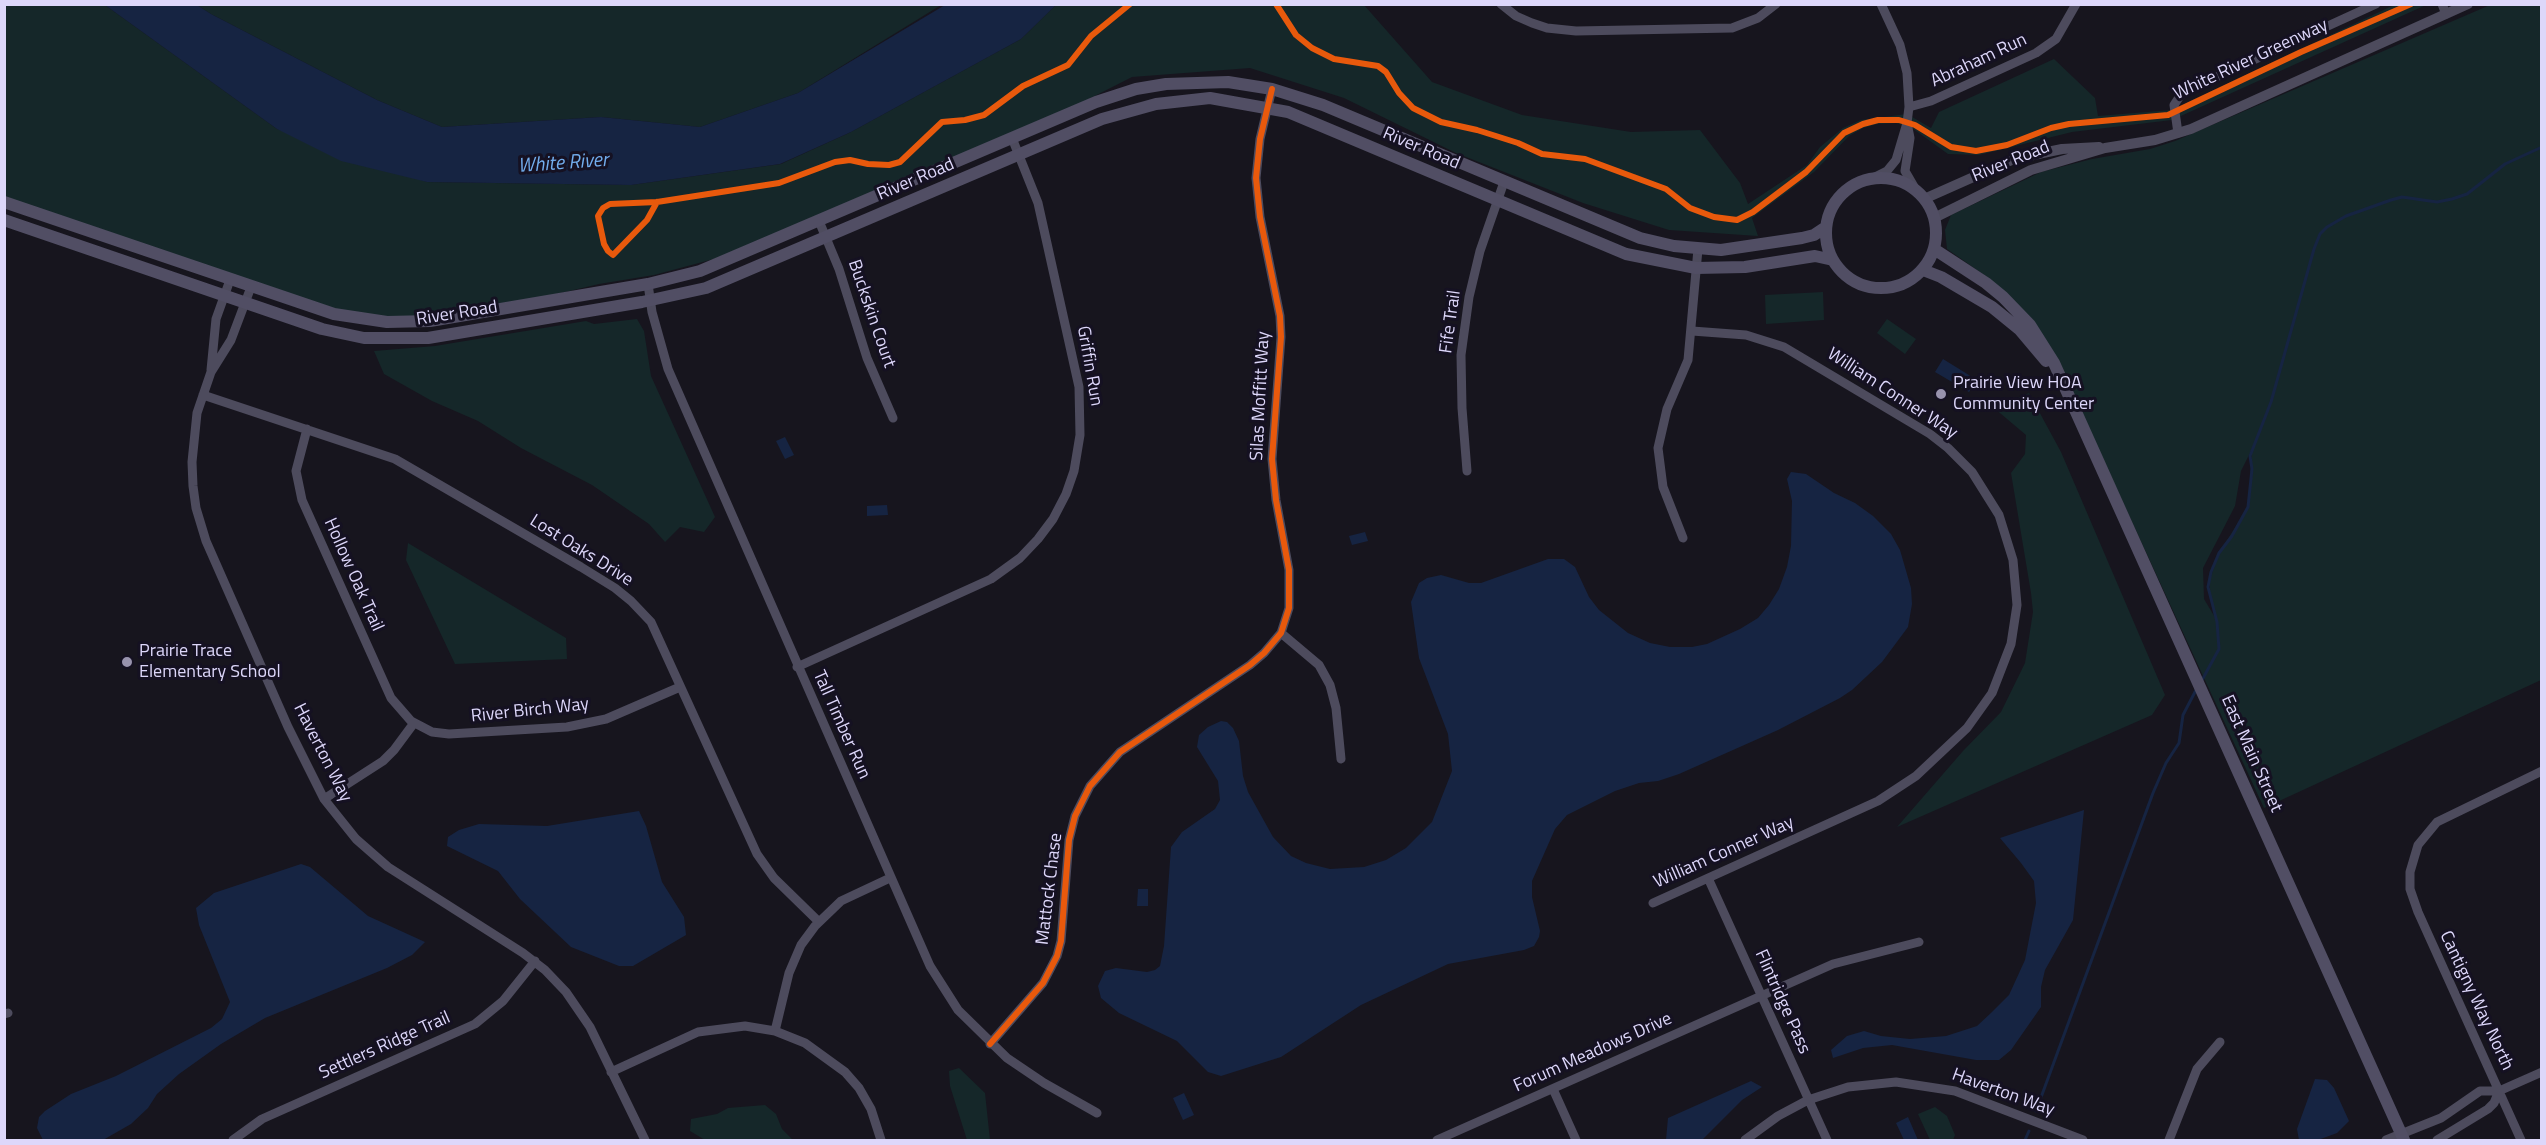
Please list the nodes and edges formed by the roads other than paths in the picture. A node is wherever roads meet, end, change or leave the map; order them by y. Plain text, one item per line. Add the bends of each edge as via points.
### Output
1 (1501, 4) edge
2 (1776, 4) edge
3 (1881, 4) edge
4 (2076, 4) edge
5 (2376, 4) edge
6 (2468, 4) edge
7 (2444, 9) edge
8 (1272, 90) junction
9 (1268, 107) junction
10 (1909, 107) junction
11 (1907, 123) junction
12 (2178, 133) junction
13 (1012, 138) junction
14 (2105, 148) junction
15 (1019, 155) junction
16 (1874, 178) junction
17 (1504, 182) junction
18 (1920, 195) junction
19 (1497, 201) junction
20 (4, 202) edge
21 (1934, 218) junction
22 (4, 220) edge
23 (819, 221) junction
24 (1826, 227) junction
25 (826, 238) junction
26 (1698, 249) junction
27 (1934, 249) junction
28 (1833, 260) junction
29 (1696, 268) junction
30 (1923, 270) junction
31 (230, 280) junction
32 (648, 284) junction
33 (251, 287) junction
34 (224, 295) junction
35 (650, 301) junction
36 (245, 304) junction
37 (1692, 331) junction
38 (211, 372) junction
39 (2062, 384) junction
40 (203, 395) junction
41 (893, 418) dead end
42 (307, 429) junction
43 (1467, 471) dead end
44 (1683, 538) dead end
45 (1281, 633) junction
46 (797, 667) junction
47 (681, 687) junction
48 (414, 723) junction
49 (1341, 759) dead end
50 (2541, 771) edge
51 (324, 799) junction
52 (890, 878) junction
53 (1708, 878) junction
54 (1653, 903) dead end
55 (818, 921) junction
56 (1919, 942) dead end
57 (535, 961) junction
58 (1762, 996) junction
59 (775, 1031) junction
60 (2220, 1042) dead end
61 (990, 1044) junction
62 (611, 1072) junction
63 (2541, 1072) edge
64 (1553, 1089) junction
65 (2499, 1091) junction
66 (1808, 1100) junction
67 (1098, 1113) dead end
68 (2403, 1137) edge
69 (233, 1140) edge
70 (645, 1140) edge
71 (881, 1140) edge
72 (1437, 1140) edge
73 (1576, 1140) edge
74 (1745, 1140) edge
75 (1827, 1140) edge
76 (2084, 1140) edge
77 (2169, 1140) edge
78 (2386, 1140) edge
79 (2437, 1140) edge
80 (2521, 1140) edge

1 - 2 street via 1532,23 1576,31 1732,28 1758,18
3 - 10 street via 1900,45
4 - 10 street, Abraham Run via 2056,39 2036,53 1931,101
5 - 12 street via 2186,91 2174,105
6 - 7 street, River Road
7 - 12 street, River Road
8 - 9 street, Silas Moffitt Way
8 - 13 main road, River Road via 1195,81 1136,89
8 - 17 main road, River Road via 1323,105
9 - 15 main road, River Road via 1210,98 1156,104 1102,119
9 - 19 main road, River Road via 1312,121
9 - 45 street, Silas Moffitt Way via 1256,178 1280,316 1272,467 1291,585
10 - 11 street
11 - 16 street via 1896,160
11 - 18 street via 1910,138 1905,171
12 - 14 street, River Road
13 - 15 street, Griffin Run
13 - 23 main road, River Road
14 - 18 street, River Road via 2062,149 2014,159
14 - 21 street, River Road via 2021,174
15 - 25 main road, River Road
15 - 46 street, Griffin Run via 1038,203 1078,387 1080,435 1066,494 1038,539 991,579
16 - 18 main road via 1896,180
16 - 24 main road via 1845,191 1832,207
17 - 19 street, Fife Trail
17 - 26 main road, River Road via 1640,238
18 - 21 main road
19 - 29 main road, River Road via 1626,254
19 - 43 street, Fife Trail via 1469,297 1461,355
20 - 31 main road, River Road
21 - 27 main road
22 - 34 main road, River Road
23 - 25 street, Buckskin Court
23 - 32 main road, River Road via 712,267
24 - 26 main road, River Road via 1814,235 1769,244
24 - 28 main road
25 - 35 main road, River Road via 726,281
25 - 41 street, Buckskin Court via 867,358
26 - 29 street
27 - 30 main road
27 - 39 main road, East Main Street via 1986,283 2018,311 2041,341
28 - 29 main road, River Road via 1815,256 1745,267
28 - 30 main road via 1855,282 1876,288 1896,286
29 - 37 street
30 - 39 main road, East Main Street via 1972,294 2010,322
31 - 33 main road, River Road
31 - 34 street, Haverton Way
32 - 33 main road, River Road via 430,321 398,322 347,318
32 - 35 street, Tall Timber Run
33 - 36 street, Haverton Way
34 - 36 main road, River Road
34 - 38 street, Haverton Way via 213,333
35 - 36 main road, River Road via 407,340 343,334
35 - 46 street, Tall Timber Run via 668,369
36 - 38 street, Haverton Way via 231,340
37 - 44 street via 1688,360 1667,409 1658,448 1663,487
37 - 53 street, William Conner Way via 1746,335 1784,346 1948,448 1972,472 1994,505 2010,547 2017,593 2011,644 1998,682 1967,728 1935,759 1878,801
38 - 40 street, Haverton Way
39 - 68 main road, East Main Street
40 - 42 street, Lost Oaks Drive
40 - 51 street, Haverton Way via 197,413 192,462 200,523 283,716
42 - 47 street, Lost Oaks Drive via 395,459 615,588 651,622
42 - 48 street, Hollow Oak Trail via 296,471 302,500 391,698
45 - 49 street via 1319,665 1330,685
45 - 61 street, Mattock Chase via 1250,665 1120,752 1090,786 1075,816 1069,840 1057,956 1043,983
46 - 52 street, Tall Timber Run
47 - 48 street, River Birch Way via 606,719 567,727 448,734 432,732
47 - 55 street, Lost Oaks Drive via 756,854 774,878
48 - 51 street via 383,761
50 - 65 street, Cantigny Way North via 2437,822 2418,845 2410,872 2410,889 2418,912
51 - 57 street, Haverton Way via 356,839 388,867
52 - 55 street via 841,901
52 - 61 street, Tall Timber Run via 942,986
53 - 54 street, William Conner Way
53 - 58 street, Flintridge Pass
55 - 59 street via 801,945 789,973
56 - 58 street, Forum Meadows Drive via 1842,960
57 - 62 street, Haverton Way via 580,1011
57 - 69 street, Settlers Ridge Trail via 503,1001 475,1024 262,1119
58 - 64 street, Forum Meadows Drive
58 - 66 street, Flintridge Pass
59 - 62 street via 745,1026 699,1032
59 - 71 street via 805,1043 845,1072 871,1109
60 - 77 street via 2197,1069
61 - 67 street, Tall Timber Run via 1020,1068
62 - 70 street, Haverton Way
63 - 65 street
64 - 72 street, Forum Meadows Drive
64 - 73 street
65 - 68 street via 2480,1091 2441,1118
65 - 79 street via 2488,1109
65 - 80 street, Cantigny Way North
66 - 74 street, Haverton Way
66 - 75 street, Flintridge Pass
66 - 76 street, Haverton Way via 1848,1087 1909,1082 1976,1097
68 - 78 street

